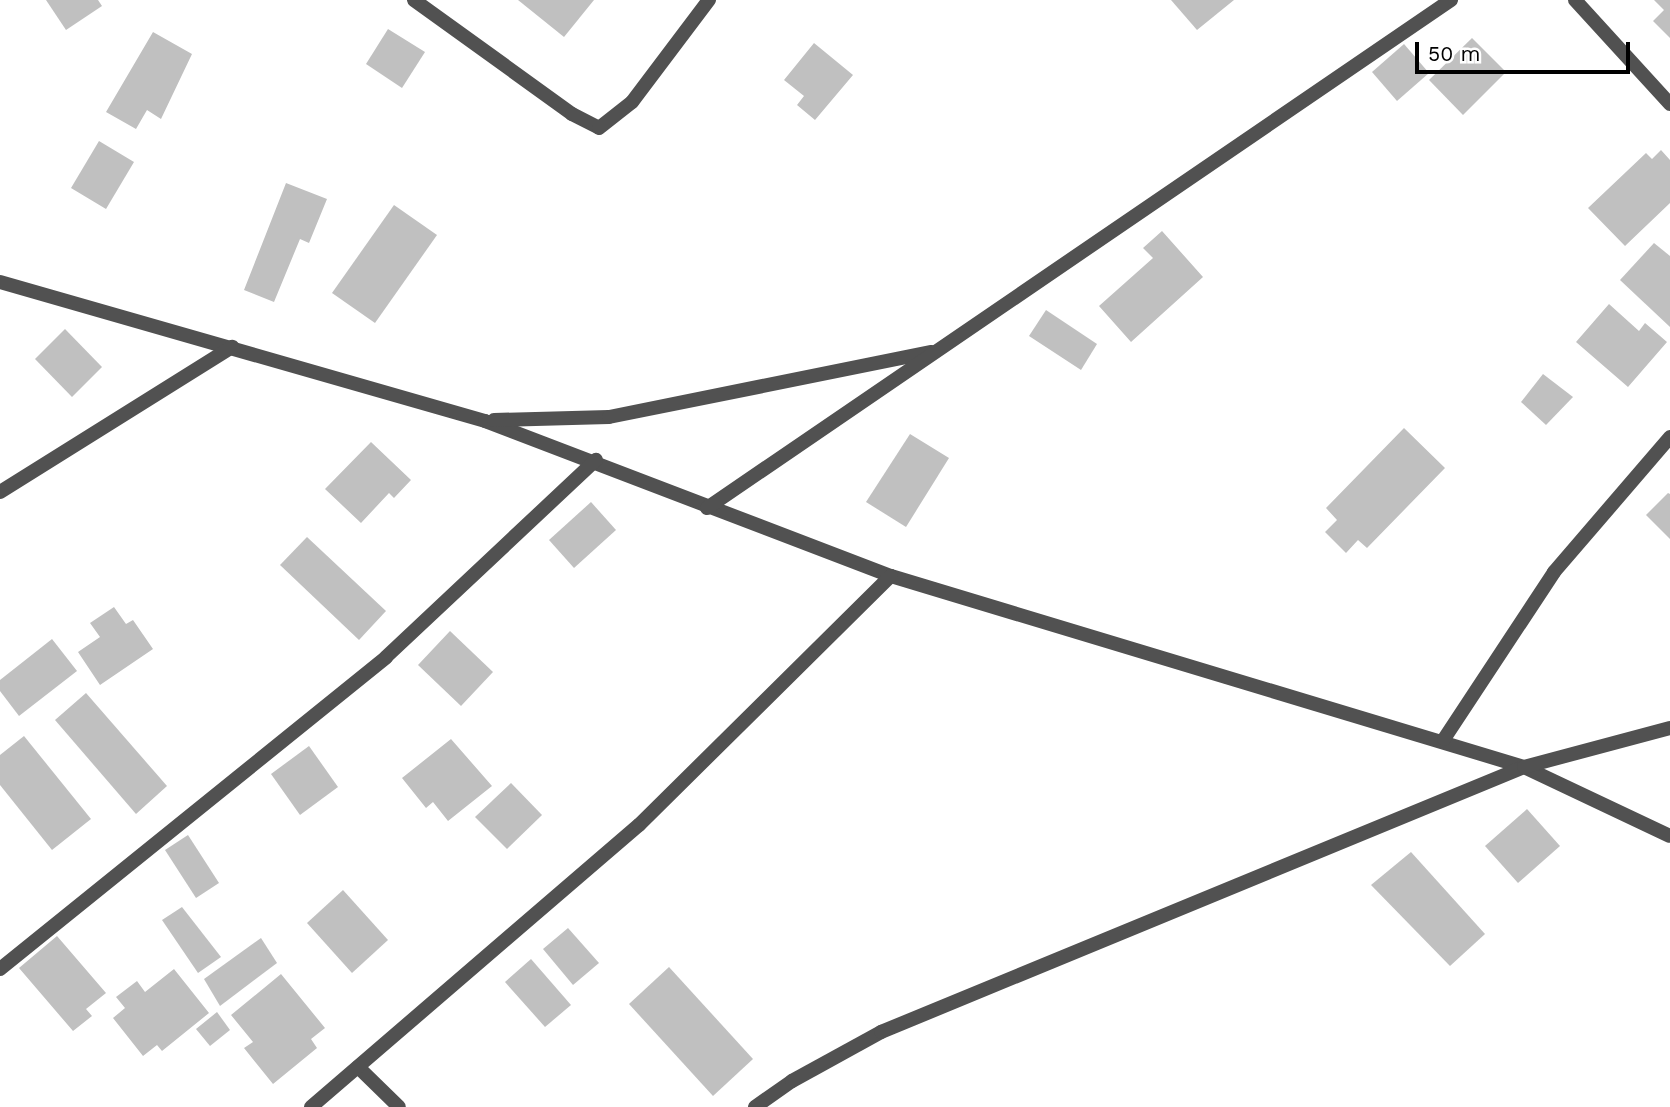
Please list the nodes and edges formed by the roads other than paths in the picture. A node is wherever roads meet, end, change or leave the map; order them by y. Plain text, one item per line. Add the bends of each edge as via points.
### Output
1 (414, 0) edge
2 (709, 0) edge
3 (1451, 0) edge
4 (1575, 0) edge
5 (1670, 104) edge
6 (0, 282) edge
7 (232, 347) junction
8 (938, 350) junction
9 (485, 421) junction
10 (1670, 437) edge
11 (596, 460) junction
12 (0, 492) edge
13 (707, 508) junction
14 (891, 576) junction
15 (1670, 728) edge
16 (1444, 740) junction
17 (1524, 767) junction
18 (1670, 836) edge
19 (0, 969) edge
20 (358, 1067) junction
21 (311, 1107) edge
22 (399, 1107) edge
23 (755, 1107) edge

1 - 2 street via 572,114 599,128 632,102
3 - 8 street
4 - 5 street
6 - 7 street
7 - 9 street
7 - 12 street
8 - 9 street via 609,416
8 - 13 street
9 - 11 street
10 - 16 street via 1554,572
11 - 13 street
11 - 19 street via 386,657
13 - 14 street
14 - 16 street
14 - 20 street via 639,825
15 - 17 street
16 - 17 street
17 - 18 street
17 - 23 street via 881,1032
20 - 21 street
20 - 22 street

